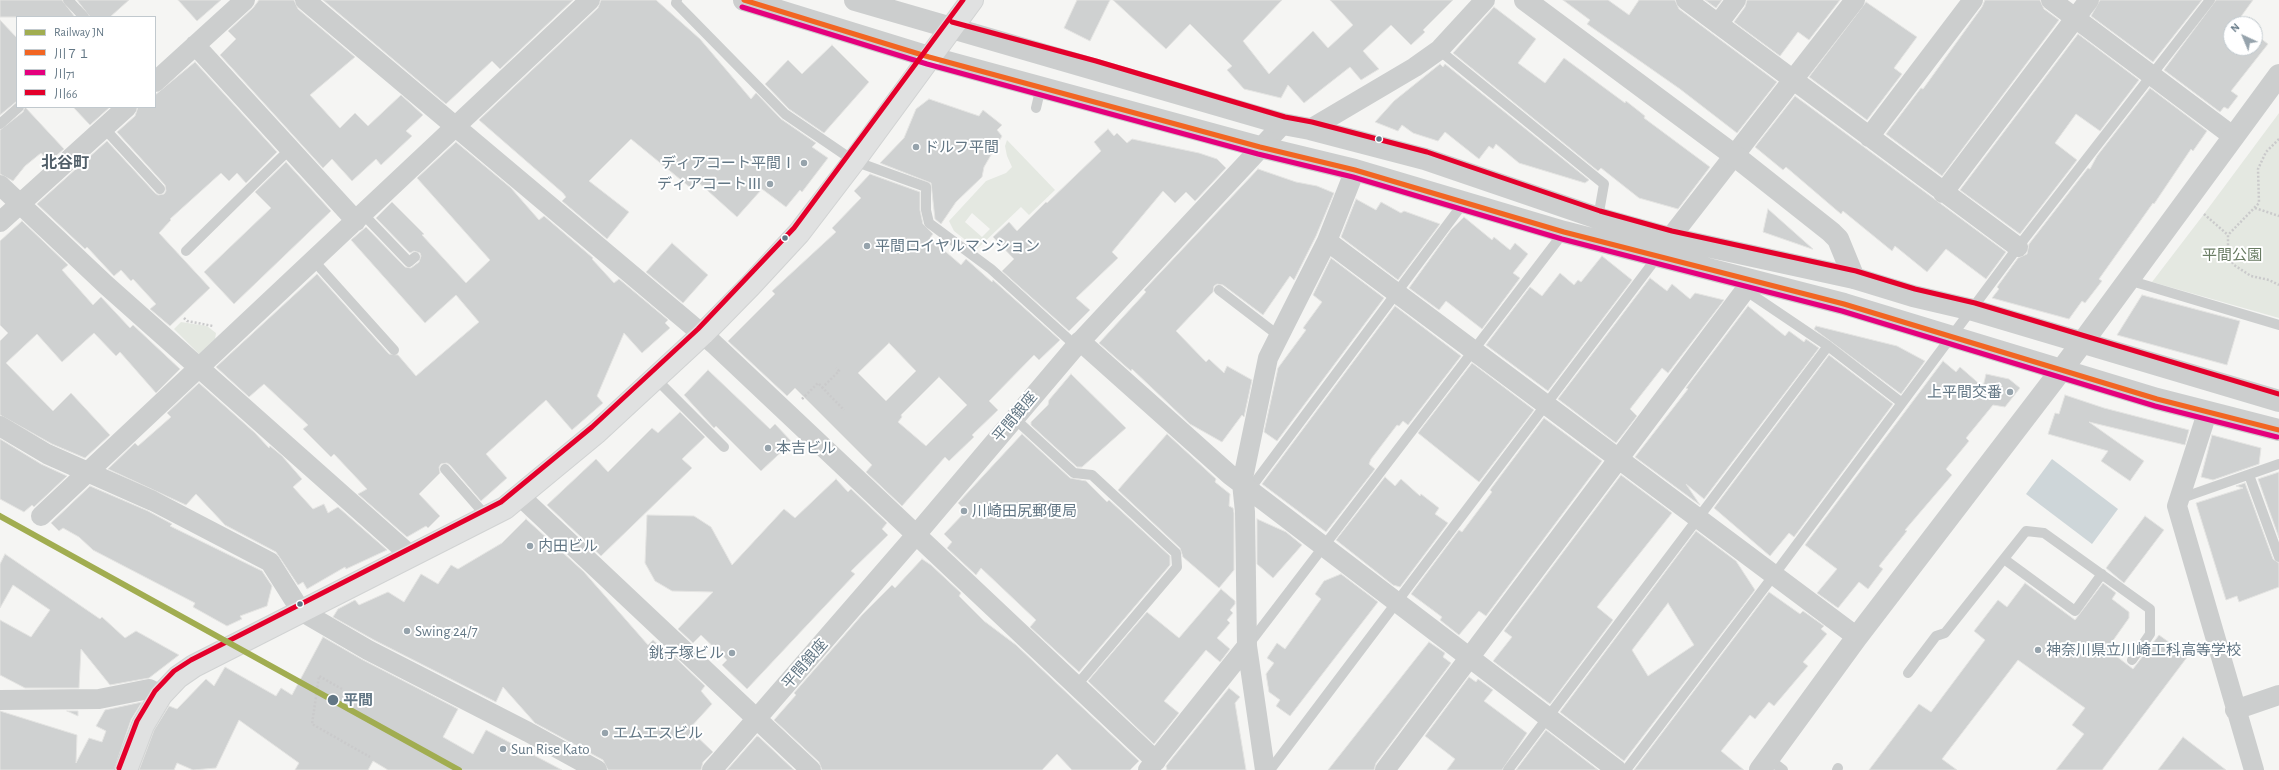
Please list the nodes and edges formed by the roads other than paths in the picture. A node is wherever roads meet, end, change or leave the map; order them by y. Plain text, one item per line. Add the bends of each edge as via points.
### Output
1 (68, 0) edge
2 (245, 0) edge
3 (305, 0) edge
4 (590, 0) edge
5 (677, 0) edge
6 (744, 0) edge
7 (855, 0) edge
8 (972, 0) edge
9 (1485, 0) edge
10 (1525, 0) edge
11 (1686, 0) edge
12 (1736, 0) edge
13 (1855, 0) edge
14 (1973, 0) edge
15 (2051, 0) edge
16 (2089, 0) edge
17 (2210, 0) edge
18 (83, 16) edge
19 (2076, 18) junction
20 (1718, 24) junction
21 (950, 29) junction
22 (195, 45) junction
23 (1439, 50) junction
24 (929, 58) junction
25 (2279, 75) edge
26 (2152, 76) junction
27 (156, 81) edge
28 (1794, 81) junction
29 (19, 108) edge
30 (126, 108) edge
31 (0, 124) edge
32 (1283, 124) junction
33 (455, 127) junction
34 (104, 128) junction
35 (1310, 129) junction
36 (1870, 137) junction
37 (2234, 137) junction
38 (1260, 147) junction
39 (290, 149) junction
40 (1735, 156) junction
41 (854, 161) junction
42 (1355, 170) junction
43 (0, 185) edge
44 (160, 189) dead end
45 (1943, 192) junction
46 (1465, 201) junction
47 (21, 203) junction
48 (360, 218) junction
49 (1598, 218) junction
50 (0, 222) edge
51 (1564, 232) junction
52 (1670, 238) junction
53 (1327, 241) junction
54 (2018, 248) junction
55 (186, 251) dead end
56 (324, 254) junction
57 (1658, 256) junction
58 (415, 257) dead end
59 (1854, 278) junction
60 (2128, 280) junction
61 (1749, 286) junction
62 (1219, 290) dead end
63 (1396, 293) junction
64 (1973, 310) junction
65 (2279, 325) edge
66 (703, 334) junction
67 (1279, 336) junction
68 (1954, 336) junction
69 (2082, 343) junction
70 (1078, 344) junction
71 (1828, 346) junction
72 (394, 350) dead end
73 (1473, 350) junction
74 (201, 368) junction
75 (2060, 369) junction
76 (655, 378) junction
77 (2279, 401) edge
78 (1902, 403) junction
79 (1546, 404) junction
80 (2207, 413) junction
81 (1014, 418) junction
82 (0, 426) edge
83 (2279, 430) edge
84 (724, 448) dead end
85 (1619, 459) junction
86 (2279, 464) edge
87 (445, 469) dead end
88 (89, 473) junction
89 (2249, 475) junction
90 (1246, 486) junction
91 (521, 497) junction
92 (2179, 499) junction
93 (42, 516) dead end
94 (487, 517) junction
95 (1698, 518) junction
96 (915, 536) junction
97 (1325, 547) junction
98 (412, 556) junction
99 (2279, 556) edge
100 (2004, 559) junction
101 (2102, 574) junction
102 (1774, 575) junction
103 (1397, 602) junction
104 (301, 611) junction
105 (1857, 637) junction
106 (1248, 646) junction
107 (1470, 658) junction
108 (2132, 660) dead end
109 (1908, 673) dead end
110 (1076, 686) junction
111 (161, 695) junction
112 (2279, 695) edge
113 (0, 700) edge
114 (2235, 710) junction
115 (1547, 717) junction
116 (757, 720) junction
117 (1152, 766) edge
118 (1771, 766) edge
119 (126, 770) edge
120 (597, 770) edge
121 (712, 770) edge
122 (811, 770) edge
123 (1265, 770) edge
124 (1270, 770) edge
125 (1385, 770) edge
126 (1508, 770) edge
127 (1617, 770) edge
128 (1626, 770) edge
129 (2254, 770) edge

1 - 18 lane
2 - 22 street
3 - 33 street
4 - 33 street
5 - 41 lane via 676,3 738,62 785,114
6 - 24 street
7 - 21 street
8 - 21 main road
9 - 23 street
10 - 40 street
11 - 20 street
12 - 20 street
13 - 28 street
14 - 36 street
15 - 19 street
16 - 19 street
17 - 26 lane
19 - 26 street
19 - 45 street
20 - 28 street
21 - 24 main road
21 - 32 street via 1094,68
22 - 27 street
22 - 39 street
23 - 35 street via 1403,76
23 - 49 lane via 1604,184
24 - 38 street via 1039,97
24 - 41 main road
25 - 37 street
26 - 37 street
26 - 54 lane
28 - 36 street
28 - 40 street
29 - 31 lane
30 - 34 street
32 - 35 street
32 - 38 street, 平間銀座
33 - 48 street via 395,190
33 - 66 street
34 - 44 lane
34 - 47 street
35 - 49 street via 1425,159
36 - 45 street
37 - 60 street
38 - 42 street
38 - 70 street, 平間銀座
39 - 48 street
39 - 55 lane
40 - 52 street
40 - 59 street via 1838,239
41 - 66 main road via 799,233
41 - 70 lane via 926,187 929,223 991,269
42 - 46 street
42 - 53 street
43 - 47 street
45 - 54 street
46 - 51 street
46 - 63 lane
47 - 50 street
47 - 74 street via 106,285
48 - 56 street
48 - 58 lane via 409,262
49 - 52 street
51 - 57 street
51 - 73 lane
52 - 59 street
53 - 63 street
53 - 67 street
54 - 64 lane
56 - 72 lane
56 - 74 street
57 - 61 street
57 - 79 lane
59 - 64 street via 1913,296
60 - 65 lane
60 - 69 street
61 - 68 street via 1844,304
61 - 71 lane
61 - 85 street
62 - 67 lane
63 - 73 street
63 - 90 lane
64 - 68 lane
64 - 69 street
66 - 76 main road
66 - 96 street
67 - 90 street via 1268,358
68 - 75 street
68 - 78 lane
69 - 75 street
69 - 77 street
70 - 81 street, 平間銀座
70 - 90 street via 1230,476
71 - 78 lane
71 - 95 lane
73 - 79 street
73 - 97 lane
74 - 88 street
74 - 98 street
75 - 80 street
75 - 105 street
76 - 84 lane
76 - 91 main road via 592,437
78 - 102 lane
79 - 85 street
79 - 103 lane
80 - 83 street
80 - 92 street
81 - 96 street, 平間銀座
81 - 110 lane via 1074,473 1092,475 1176,553 1176,567
82 - 88 street via 47,454
85 - 95 street
85 - 107 street
86 - 89 lane
87 - 94 lane
88 - 93 street
88 - 104 street via 153,501 270,562
89 - 92 lane
89 - 99 lane
90 - 97 street
90 - 106 street
91 - 94 main road
91 - 116 street
92 - 114 street via 2177,506
94 - 98 main road
95 - 102 street
95 - 115 lane
96 - 110 street
96 - 116 street, 平間銀座
97 - 103 street
97 - 106 lane
98 - 104 main road
100 - 101 lane via 2026,531 2044,533
100 - 101 lane via 2074,611
100 - 109 lane via 1945,633 1936,636
101 - 108 lane via 2150,609 2150,634
102 - 105 street
102 - 128 lane
103 - 107 street
103 - 124 lane
104 - 111 main road via 194,666 178,677
104 - 120 street via 368,650
105 - 118 street
106 - 117 street
106 - 123 street
107 - 115 street
107 - 125 street
110 - 117 street
111 - 113 street via 149,688 99,699
111 - 119 main road via 143,725
112 - 114 street
114 - 129 street
115 - 126 lane
115 - 127 street
116 - 121 street, 平間銀座
116 - 122 street

